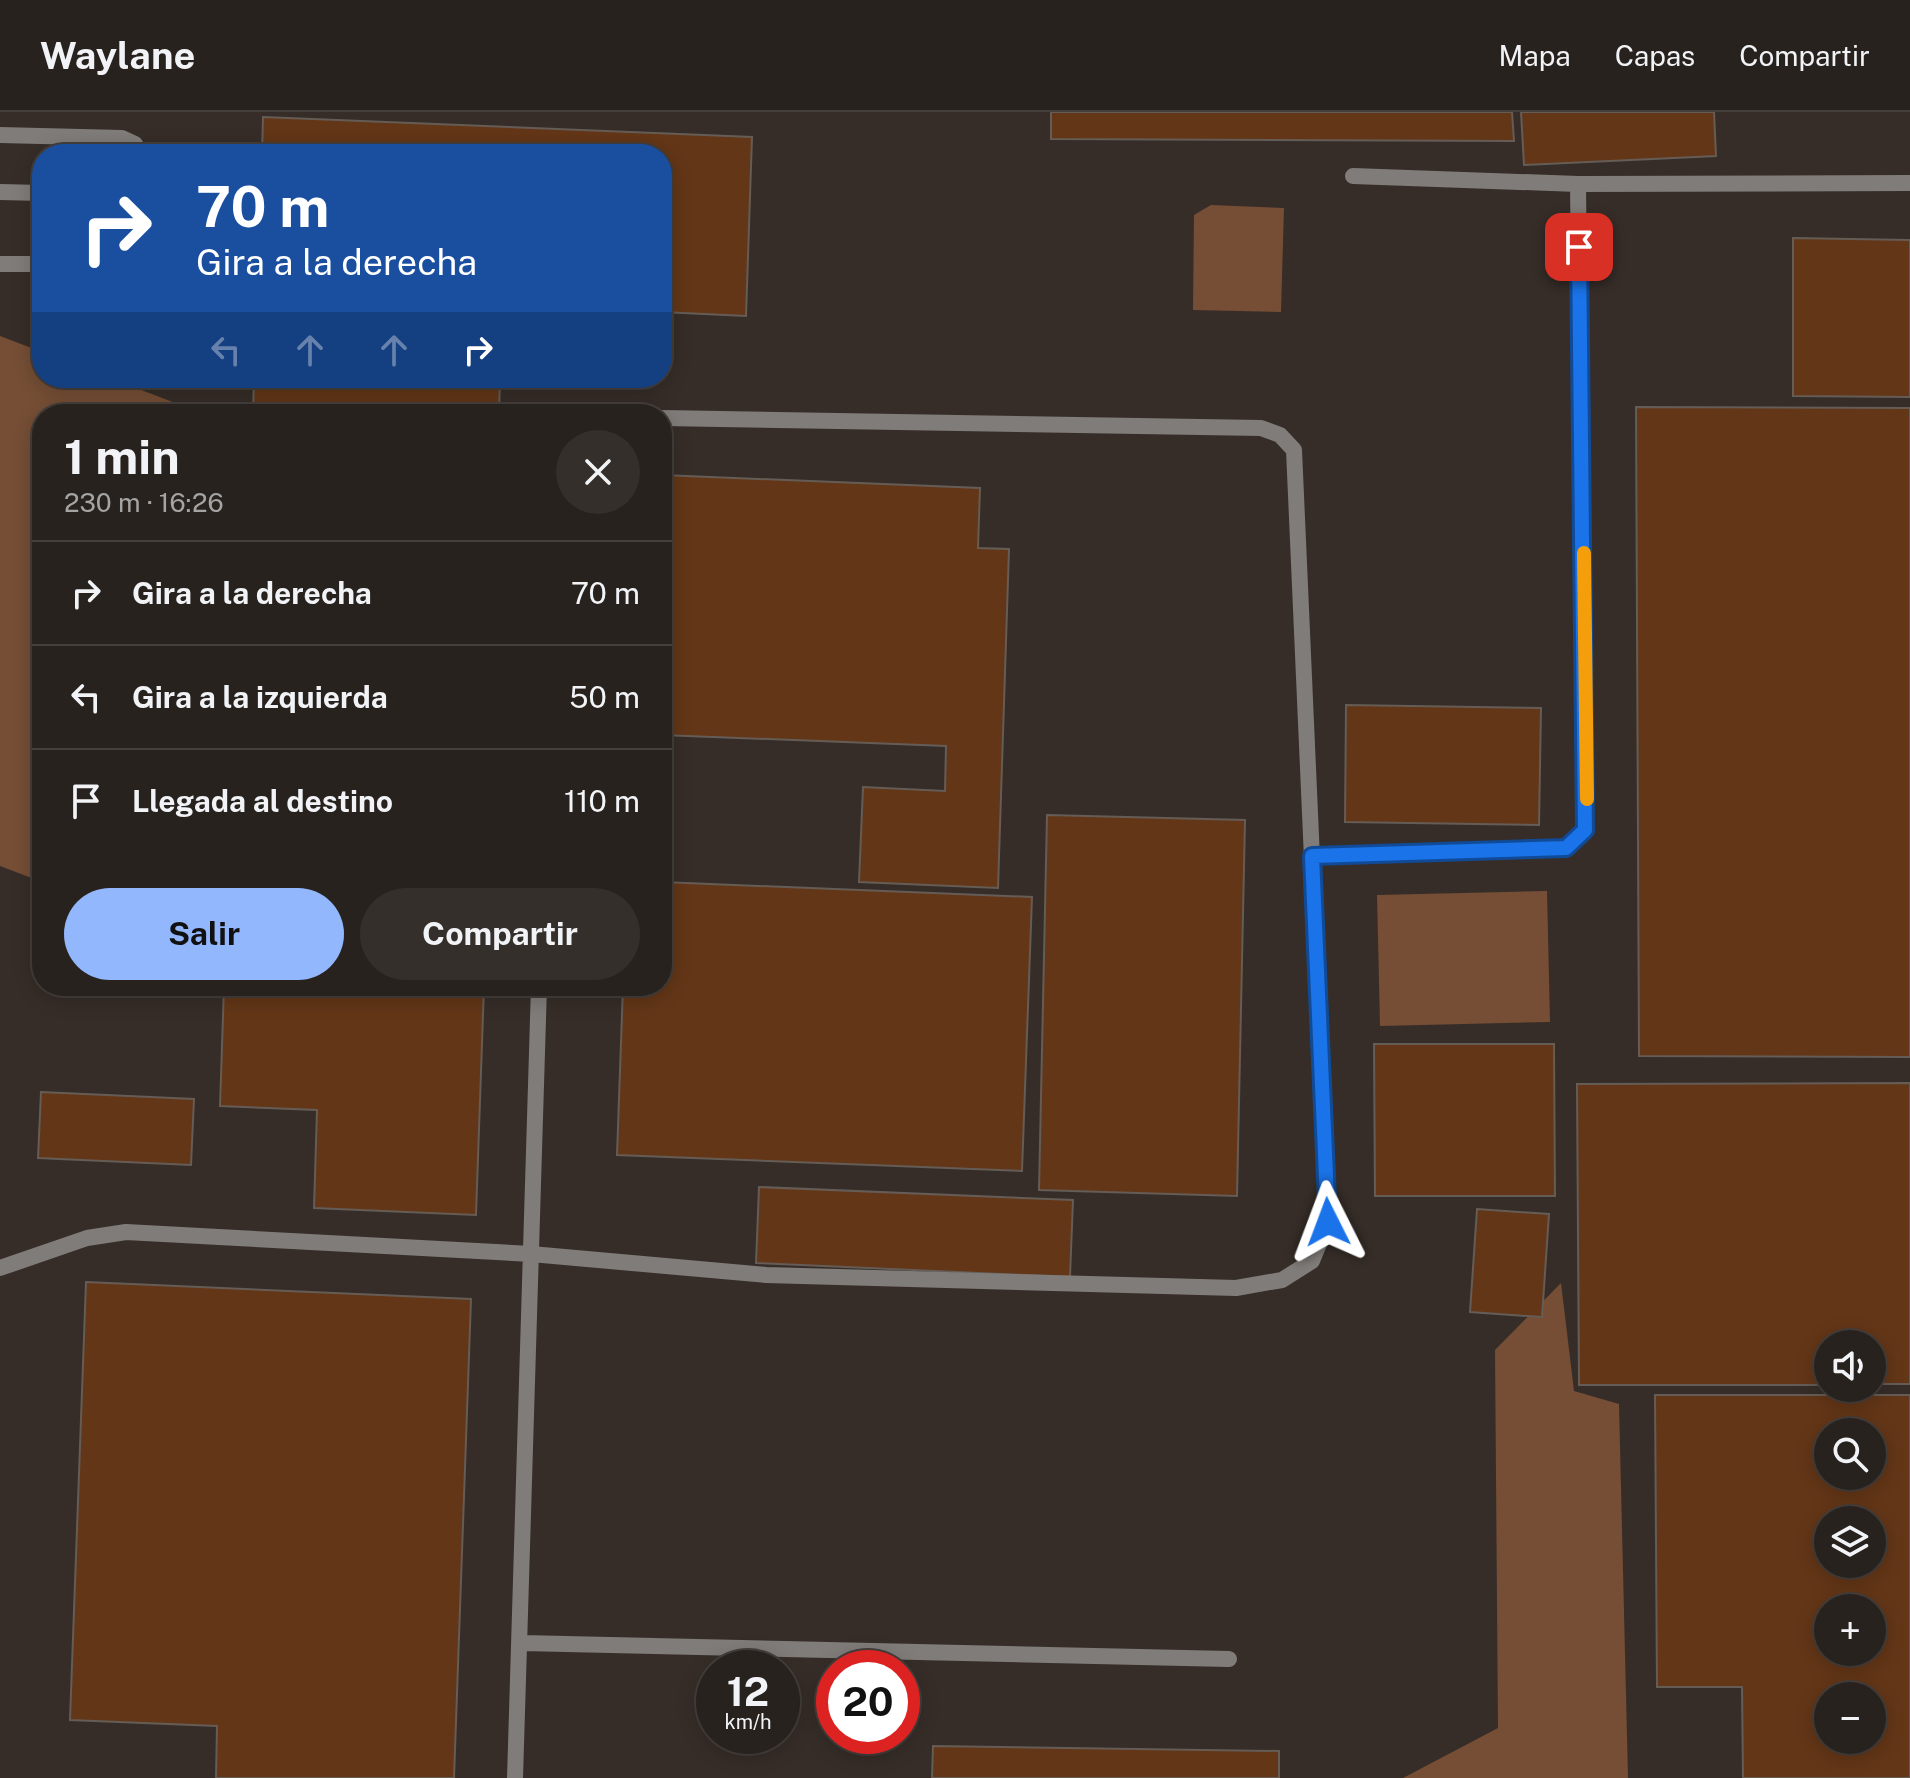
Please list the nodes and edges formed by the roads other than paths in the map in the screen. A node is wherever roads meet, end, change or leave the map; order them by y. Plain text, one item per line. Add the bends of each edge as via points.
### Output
1 (0, 135) edge
2 (135, 144) edge
3 (1353, 176) dead end
4 (1910, 183) edge
5 (1578, 184) junction
6 (0, 192) edge
7 (32, 193) edge
8 (0, 264) edge
9 (32, 264) edge
10 (672, 418) edge
11 (1312, 856) junction
12 (539, 996) edge
13 (531, 1254) junction
14 (0, 1268) edge
15 (522, 1643) junction
16 (1229, 1659) dead end
17 (515, 1778) edge

1 - 2 lane via 122,138
3 - 5 lane
4 - 5 lane
5 - 11 lane via 1585,830 1566,848
6 - 7 lane
8 - 9 lane
10 - 11 lane via 1261,428 1280,435 1294,450
11 - 13 lane via 1328,1222 1312,1261 1282,1280 1236,1288 766,1275
12 - 13 lane
13 - 14 lane via 126,1232 87,1238
13 - 15 lane
15 - 16 lane
15 - 17 lane

